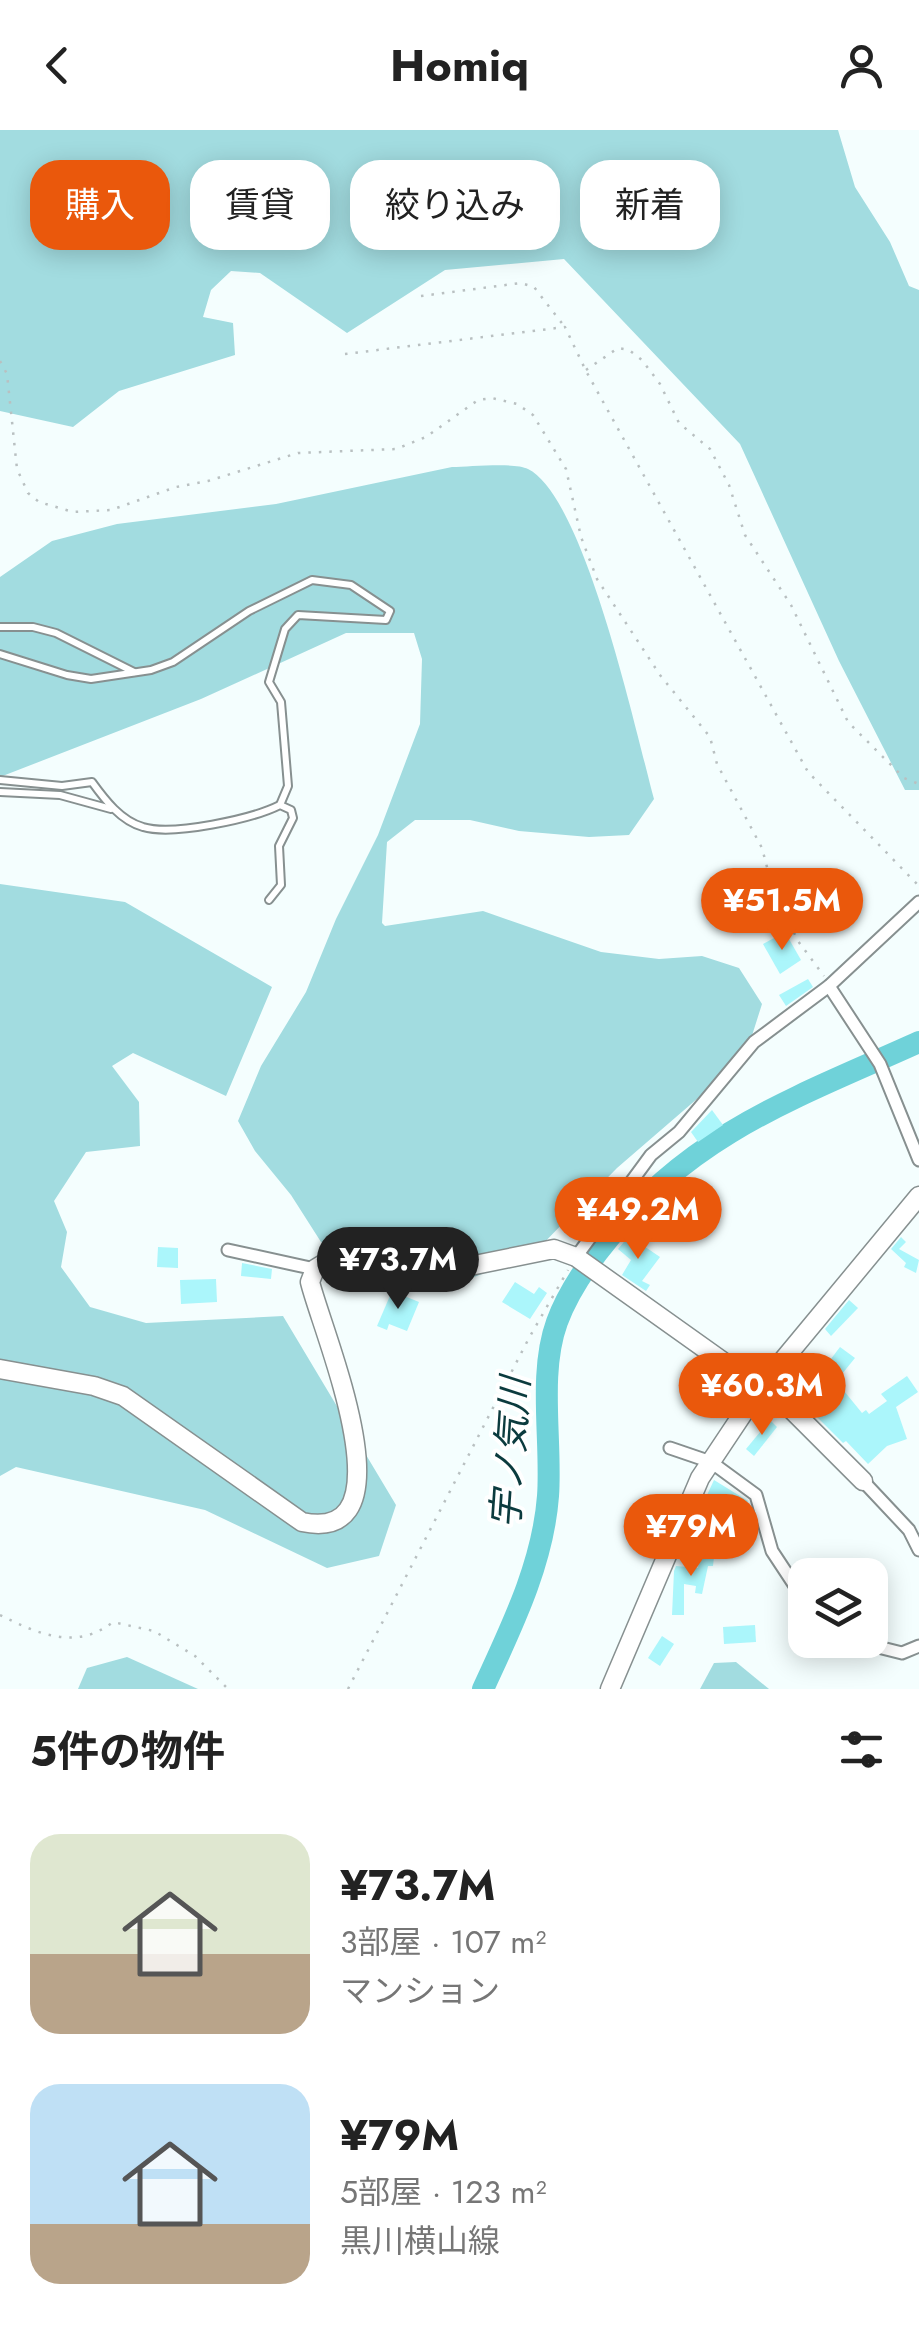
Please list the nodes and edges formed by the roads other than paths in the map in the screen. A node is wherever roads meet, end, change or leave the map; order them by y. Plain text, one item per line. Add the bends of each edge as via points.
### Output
1 (0, 627) edge
2 (0, 654) edge
3 (136, 673) junction
4 (0, 780) edge
5 (0, 792) edge
6 (280, 805) junction
7 (117, 812) junction
8 (269, 900) dead end
9 (919, 902) edge
10 (830, 986) junction
11 (919, 1160) edge
12 (919, 1196) edge
13 (228, 1250) dead end
14 (576, 1257) junction
15 (315, 1269) junction
16 (0, 1369) edge
17 (760, 1388) junction
18 (670, 1448) dead end
19 (710, 1462) junction
20 (863, 1480) joint
21 (919, 1550) edge
22 (788, 1576) edge
23 (919, 1646) edge
24 (888, 1650) edge
25 (610, 1689) edge

1 - 3 lane via 56,633
2 - 3 lane via 67,675
3 - 6 lane via 173,662 248,611 312,580 351,584 390,612 386,620 298,615 285,628 269,682 281,702 288,786
4 - 7 lane via 92,782
5 - 7 lane via 60,795
6 - 7 lane via 256,817 160,830 142,828
6 - 8 lane via 294,818 279,846 281,885
9 - 10 street
10 - 11 street via 878,1060
10 - 14 street via 754,1042 679,1132 650,1155
12 - 17 street
13 - 15 street
14 - 15 street via 554,1249 415,1277 338,1255
14 - 17 street
15 - 16 street via 310,1282 358,1469 350,1511 322,1526 302,1522 123,1396
17 - 19 street
17 - 20 street via 776,1393
18 - 19 street
19 - 22 street via 756,1495 772,1552
19 - 25 street
20 - 21 street
23 - 24 street via 902,1653

